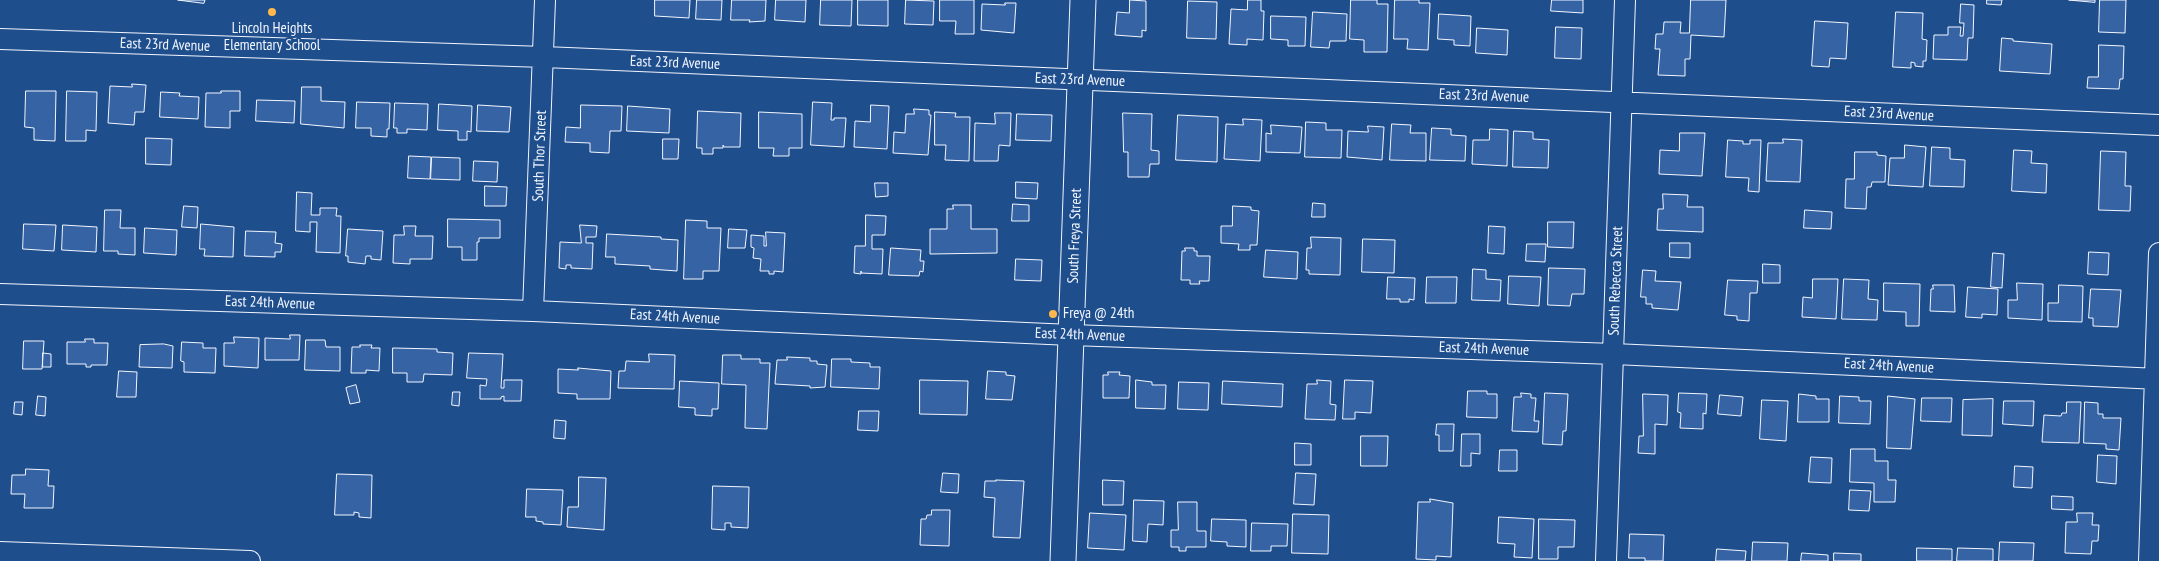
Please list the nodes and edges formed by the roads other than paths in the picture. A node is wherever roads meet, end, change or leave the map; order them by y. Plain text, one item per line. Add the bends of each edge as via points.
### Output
1 (545, 0) edge
2 (1083, 0) edge
3 (1625, 0) edge
4 (0, 39) edge
5 (544, 57) junction
6 (1080, 80) junction
7 (1621, 102) junction
8 (2159, 125) edge
9 (2159, 253) edge
10 (0, 294) edge
11 (533, 311) junction
12 (1071, 335) junction
13 (1614, 354) junction
14 (2157, 379) edge
15 (0, 552) edge
16 (250, 561) edge
17 (1063, 561) edge
18 (1606, 561) edge
19 (2149, 561) edge

1 - 5 street, South Thor Street
2 - 6 main road, South Freya Street
3 - 7 street, South Rebecca Street
4 - 5 street, East 23rd Avenue
5 - 6 street, East 23rd Avenue
5 - 11 street, South Thor Street
6 - 7 street, East 23rd Avenue
6 - 12 main road, South Freya Street
7 - 8 street, East 23rd Avenue
7 - 13 street, South Rebecca Street
9 - 14 street
10 - 11 street, East 24th Avenue
11 - 12 street, East 24th Avenue
12 - 13 street, East 24th Avenue
12 - 17 main road, South Freya Street
13 - 14 street, East 24th Avenue
13 - 18 street, South Rebecca Street
14 - 19 street
15 - 16 street

